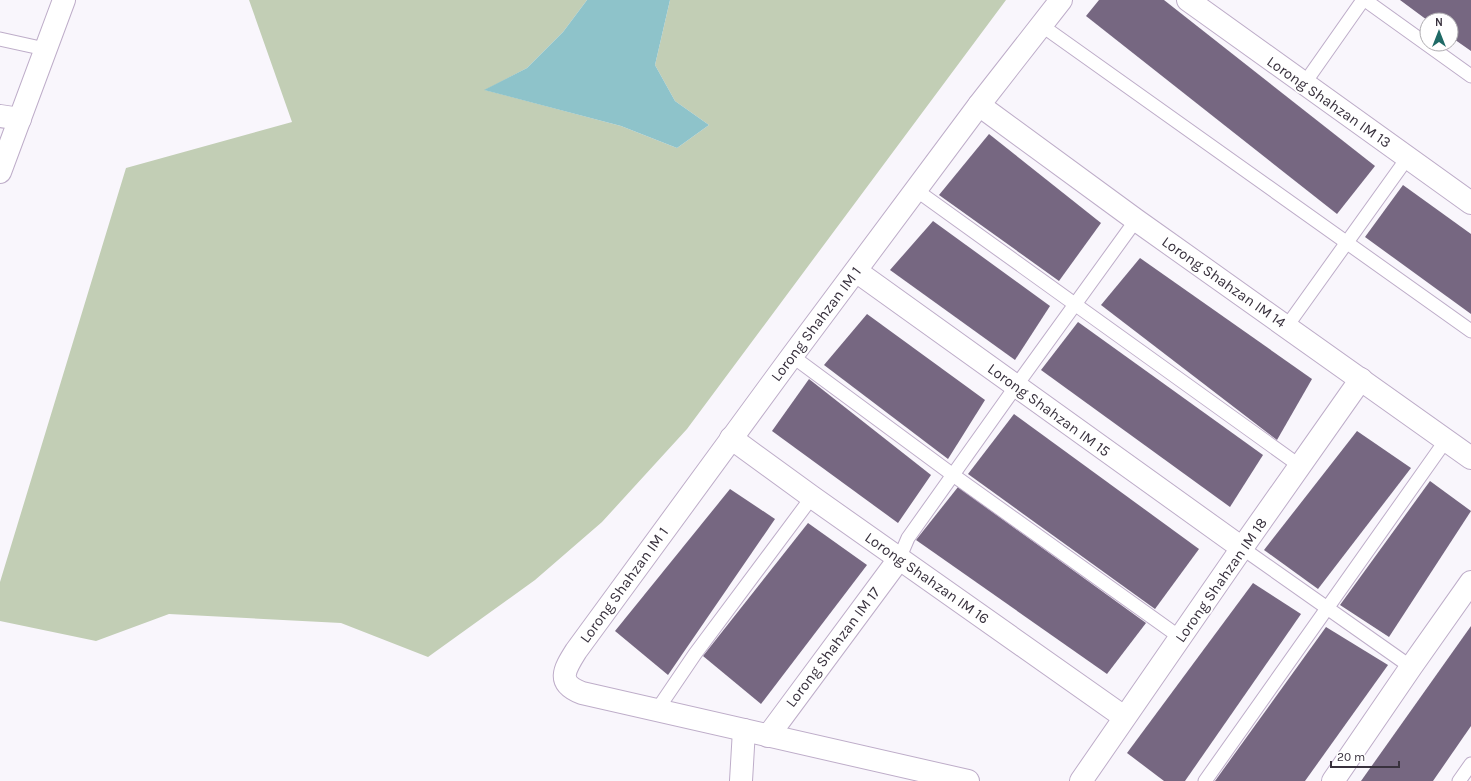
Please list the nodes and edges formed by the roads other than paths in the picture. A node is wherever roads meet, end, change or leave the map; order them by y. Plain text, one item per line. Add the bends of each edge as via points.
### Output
1 (64, 0) edge
2 (1061, 0) edge
3 (1188, 0) edge
4 (1364, 0) edge
5 (1041, 25) junction
6 (0, 39) edge
7 (45, 50) junction
8 (1471, 76) edge
9 (1304, 84) junction
10 (979, 106) junction
11 (10, 118) edge
12 (1408, 157) junction
13 (0, 172) edge
14 (916, 190) junction
15 (1471, 203) edge
16 (1136, 220) junction
17 (1346, 242) junction
18 (856, 271) junction
19 (1075, 305) junction
20 (1287, 326) junction
21 (1471, 331) edge
22 (792, 356) junction
23 (1361, 380) junction
24 (1016, 386) junction
25 (731, 438) junction
26 (1446, 440) junction
27 (1471, 458) edge
28 (1300, 466) junction
29 (953, 475) junction
30 (812, 497) junction
31 (1242, 548) junction
32 (899, 559) junction
33 (1471, 582) edge
34 (1327, 608) junction
35 (1181, 638) junction
36 (1411, 667) junction
37 (657, 710) junction
38 (1124, 717) junction
39 (744, 730) junction
40 (768, 736) junction
41 (1471, 764) edge
42 (942, 778) edge
43 (741, 781) edge
44 (968, 781) edge
45 (1081, 781) edge
46 (1205, 781) edge
47 (1333, 781) edge
48 (1459, 781) edge

1 - 7 street
2 - 5 street, Lorong Shahzan IM 1
3 - 9 street, Lorong Shahzan IM 13
4 - 8 lane
4 - 9 lane
5 - 10 street, Lorong Shahzan IM 1
5 - 17 lane
6 - 7 lane
7 - 11 street
9 - 12 street, Lorong Shahzan IM 13
10 - 14 street, Lorong Shahzan IM 1
10 - 16 street, Lorong Shahzan IM 14
11 - 13 street
12 - 15 street, Lorong Shahzan IM 13
12 - 17 lane
14 - 18 street, Lorong Shahzan IM 1
14 - 19 lane
16 - 19 lane
16 - 20 street, Lorong Shahzan IM 14
17 - 20 lane
17 - 21 lane
18 - 22 street, Lorong Shahzan IM 1
18 - 24 street, Lorong Shahzan IM 15
19 - 24 lane
19 - 28 lane
20 - 23 street, Lorong Shahzan IM 14
22 - 25 street, Lorong Shahzan IM 1
22 - 29 lane
23 - 26 street, Lorong Shahzan IM 14
23 - 28 street, Lorong Shahzan IM 18
24 - 29 lane
24 - 31 street, Lorong Shahzan IM 15
25 - 30 street, Lorong Shahzan IM 16
25 - 37 street, Lorong Shahzan IM 1 via 576,651 564,672 570,688 582,693
26 - 27 street, Lorong Shahzan IM 14
26 - 34 lane
28 - 31 street, Lorong Shahzan IM 18
29 - 32 lane via 908,538
29 - 35 lane
30 - 32 street, Lorong Shahzan IM 16
30 - 37 lane
31 - 34 lane
31 - 35 street, Lorong Shahzan IM 18
32 - 38 street, Lorong Shahzan IM 16
32 - 40 street, Lorong Shahzan IM 17
33 - 36 street
34 - 36 lane
34 - 46 lane
35 - 38 street, Lorong Shahzan IM 18
36 - 47 street
37 - 39 street
38 - 45 street, Lorong Shahzan IM 18
39 - 40 street
39 - 43 street
40 - 42 street
41 - 48 lane
42 - 44 street

